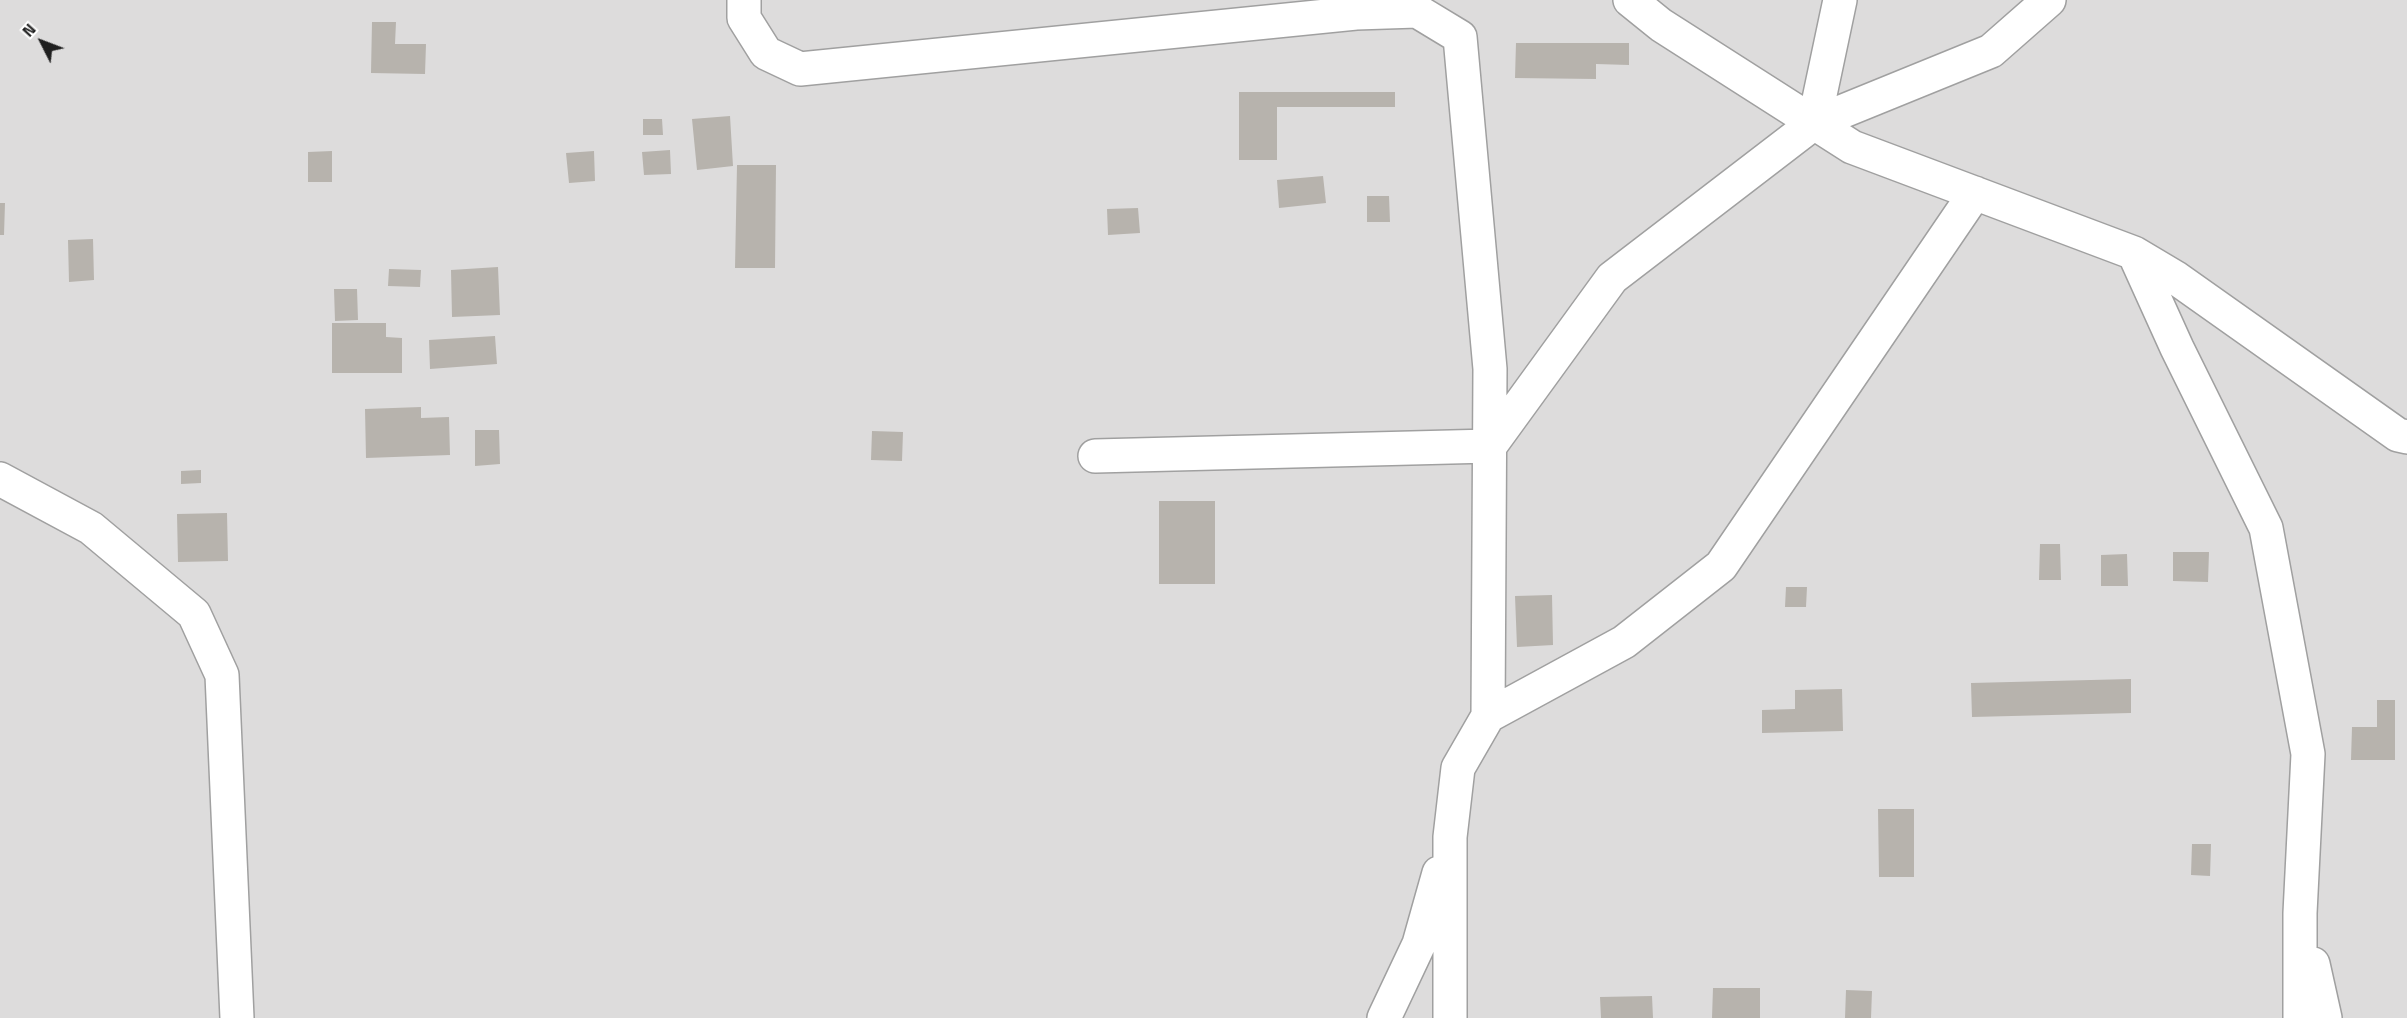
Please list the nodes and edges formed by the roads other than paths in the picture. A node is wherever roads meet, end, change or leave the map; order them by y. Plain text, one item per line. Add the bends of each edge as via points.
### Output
1 (744, 0) edge
2 (1630, 0) edge
3 (1840, 0) edge
4 (2049, 0) edge
5 (1814, 123) junction
6 (1975, 193) junction
7 (2134, 253) junction
8 (2407, 437) edge
9 (1490, 446) junction
10 (1095, 456) dead end
11 (0, 479) edge
12 (1488, 716) junction
13 (1450, 837) junction
14 (2300, 913) junction
15 (237, 1018) edge
16 (1384, 1018) edge
17 (1450, 1018) edge
18 (2300, 1018) edge
19 (2325, 1018) edge

1 - 9 street via 744,18 766,53 800,69 1356,13 1417,11 1460,37 1490,369
2 - 5 street via 1661,25
3 - 5 street
4 - 5 street via 1991,51
5 - 6 street via 1851,147
5 - 9 street via 1612,278
6 - 7 street
6 - 12 street via 1721,566 1624,642
7 - 8 street via 2176,278 2398,435
7 - 14 street via 2266,528 2308,754
9 - 10 street
9 - 12 street
11 - 15 street via 91,528 194,614 222,675
12 - 13 street via 1458,768
13 - 16 street via 1419,944
13 - 17 street
14 - 18 street
14 - 19 street

